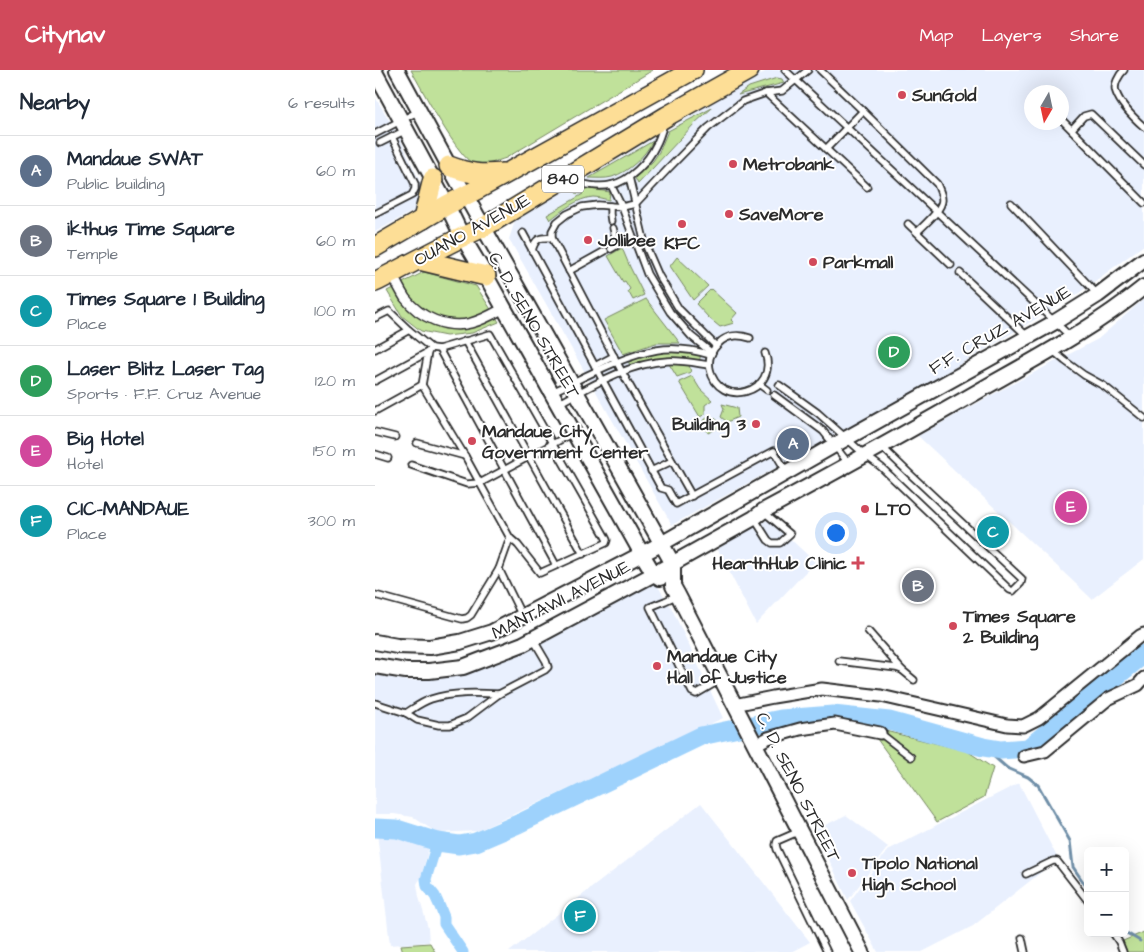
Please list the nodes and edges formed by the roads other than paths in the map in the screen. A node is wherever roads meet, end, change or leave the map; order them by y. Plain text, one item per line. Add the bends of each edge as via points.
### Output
1 (397, 70) edge
2 (693, 70) edge
3 (749, 70) edge
4 (785, 70) edge
5 (808, 70) edge
6 (820, 70) edge
7 (1124, 70) edge
8 (375, 72) edge
9 (796, 80) junction
10 (765, 93) junction
11 (419, 111) junction
12 (863, 111) junction
13 (667, 116) junction
14 (403, 125) junction
15 (1069, 126) edge
16 (1144, 127) edge
17 (846, 128) junction
18 (1072, 129) junction
19 (375, 134) edge
20 (392, 137) junction
21 (380, 143) dead end
22 (826, 149) junction
23 (1144, 165) edge
24 (449, 166) junction
25 (507, 173) junction
26 (629, 177) junction
27 (433, 179) junction
28 (562, 180) junction
29 (611, 185) junction
30 (867, 188) dead end
31 (466, 195) junction
32 (1011, 203) dead end
33 (1144, 203) edge
34 (635, 204) junction
35 (447, 205) junction
36 (610, 206) junction
37 (622, 207) junction
38 (937, 212) junction
39 (375, 214) edge
40 (423, 219) junction
41 (611, 221) dead end
42 (908, 224) dead end
43 (484, 227) junction
44 (613, 228) dead end
45 (917, 232) junction
46 (523, 233) dead end
47 (462, 236) junction
48 (552, 238) junction
49 (375, 247) edge
50 (532, 251) junction
51 (419, 260) junction
52 (1144, 260) edge
53 (951, 265) dead end
54 (569, 271) junction
55 (960, 273) dead end
56 (486, 276) junction
57 (383, 278) edge
58 (1144, 287) edge
59 (1098, 295) junction
60 (504, 308) junction
61 (375, 318) edge
62 (1055, 322) junction
63 (409, 330) junction
64 (1028, 337) junction
65 (750, 338) dead end
66 (1072, 338) junction
67 (465, 341) junction
68 (716, 346) junction
69 (375, 349) edge
70 (439, 349) junction
71 (429, 350) junction
72 (1052, 350) junction
73 (765, 353) dead end
74 (711, 354) junction
75 (614, 356) junction
76 (618, 362) junction
77 (709, 365) junction
78 (596, 369) junction
79 (622, 372) junction
80 (765, 377) junction
81 (771, 380) dead end
82 (375, 381) edge
83 (603, 381) junction
84 (422, 384) junction
85 (759, 384) junction
86 (779, 385) dead end
87 (575, 388) junction
88 (767, 390) dead end
89 (774, 395) dead end
90 (555, 398) junction
91 (375, 412) edge
92 (1144, 418) edge
93 (594, 423) junction
94 (375, 432) edge
95 (574, 433) junction
96 (395, 437) dead end
97 (841, 442) junction
98 (417, 443) dead end
99 (553, 443) junction
100 (881, 446) junction
101 (375, 454) edge
102 (865, 455) junction
103 (465, 456) junction
104 (529, 456) junction
105 (388, 458) dead end
106 (672, 460) junction
107 (849, 464) junction
108 (411, 465) dead end
109 (504, 470) junction
110 (651, 471) junction
111 (787, 473) junction
112 (480, 483) junction
113 (692, 496) junction
114 (759, 514) junction
115 (510, 538) junction
116 (661, 544) junction
117 (583, 554) junction
118 (642, 554) junction
119 (673, 564) junction
120 (556, 565) junction
121 (499, 569) junction
122 (654, 574) junction
123 (675, 590) junction
124 (375, 595) edge
125 (523, 617) junction
126 (868, 632) dead end
127 (1144, 634) edge
128 (533, 639) junction
129 (375, 642) edge
130 (839, 661) dead end
131 (375, 666) edge
132 (902, 670) junction
133 (1144, 678) edge
134 (721, 679) junction
135 (914, 680) dead end
136 (499, 694) junction
137 (375, 703) edge
138 (736, 709) junction
139 (406, 712) junction
140 (879, 733) joint
141 (753, 740) junction
142 (1024, 756) dead end
143 (911, 757) dead end
144 (800, 831) junction
145 (1026, 874) dead end
146 (1084, 896) edge
147 (1116, 937) edge
148 (1022, 938) dead end
149 (827, 952) edge
150 (862, 952) edge
151 (1025, 952) edge
152 (1123, 952) edge

1 - 11 street, C. D. SENO STREET
2 - 25 highway, OUANO AVENUE / 840
3 - 13 highway, OUANO AVENUE / 840
4 - 9 lane
5 - 9 lane
6 - 12 lane
7 - 16 lane via 1115,91
8 - 14 street, C. D. SENO STREET
9 - 10 lane via 782,91
9 - 17 lane
10 - 22 lane
10 - 34 lane via 743,100 708,128
11 - 14 lane
11 - 24 street, C. D. SENO STREET
12 - 17 lane
12 - 38 lane via 937,184 942,200
13 - 26 lane via 656,146 643,165
13 - 28 highway, OUANO AVENUE / 840
14 - 19 lane
14 - 20 lane
14 - 27 street, C. D. SENO STREET
15 - 18 lane
17 - 22 lane
17 - 38 lane
18 - 23 lane via 1084,116 1091,114
18 - 33 lane
20 - 21 lane
20 - 39 lane via 415,189 412,195
22 - 30 lane
24 - 25 highway via 485,175
24 - 31 street, C. D. SENO STREET
25 - 31 highway, OUANO AVENUE / 840
26 - 29 lane
26 - 34 lane
27 - 35 street, C. D. SENO STREET
27 - 40 highway
28 - 29 lane via 595,186
28 - 43 highway, OUANO AVENUE / 840
29 - 37 lane
31 - 35 highway, OUANO AVENUE / 840
31 - 43 street, C. D. SENO STREET
32 - 59 lane
34 - 37 lane
34 - 68 lane via 645,244 659,276 679,309
35 - 40 highway, OUANO AVENUE / 840
35 - 47 street, C. D. SENO STREET
36 - 37 lane
36 - 41 lane
36 - 48 lane via 582,207 567,214 557,222
37 - 74 lane via 647,274 670,312
38 - 45 lane
38 - 62 lane
40 - 49 highway, OUANO AVENUE / 840
42 - 45 lane
43 - 47 highway, OUANO AVENUE / 840
43 - 87 street, C. D. SENO STREET
44 - 54 lane via 616,246
45 - 53 lane
46 - 50 lane
47 - 51 highway, OUANO AVENUE / 840
47 - 56 street, C. D. SENO STREET
48 - 50 lane via 539,238
48 - 54 lane
50 - 78 lane
51 - 56 highway
51 - 57 highway, OUANO AVENUE / 840
52 - 59 street, F.F. CRUZ AVENUE
54 - 75 lane
55 - 64 lane
56 - 60 street, C. D. SENO STREET
57 - 60 street via 411,305 435,321 471,323
58 - 66 street
59 - 62 street, F.F. CRUZ AVENUE
60 - 90 street, C. D. SENO STREET
61 - 63 lane via 389,311
62 - 64 street, F.F. CRUZ AVENUE
62 - 66 lane
63 - 69 lane
63 - 71 lane
64 - 97 street, F.F. CRUZ AVENUE
65 - 68 lane via 733,336
66 - 72 street
67 - 70 lane
67 - 99 lane via 490,334
67 - 104 lane
68 - 74 lane
70 - 71 lane
70 - 109 lane
71 - 82 lane
71 - 84 lane
72 - 92 lane
72 - 100 street
73 - 80 lane
74 - 76 lane via 666,349
74 - 77 lane
75 - 76 lane
75 - 78 lane
76 - 78 lane
76 - 79 lane
77 - 79 lane via 667,361
77 - 85 lane via 713,378 728,391 747,392
78 - 83 lane
78 - 87 lane
79 - 83 lane
79 - 106 lane
80 - 81 lane
80 - 85 lane
83 - 87 lane
83 - 110 lane
84 - 91 lane
84 - 103 lane
85 - 88 lane
86 - 97 lane via 818,413
87 - 90 lane
87 - 90 lane
87 - 93 street, C. D. SENO STREET
89 - 97 lane
90 - 95 street, C. D. SENO STREET
93 - 95 street
93 - 116 street, C. D. SENO STREET
94 - 96 lane
95 - 99 lane
95 - 118 street, C. D. SENO STREET
97 - 102 lane
97 - 107 lane
97 - 111 street, F.F. CRUZ AVENUE
98 - 103 lane
99 - 104 lane
99 - 117 lane via 607,540
100 - 102 street
100 - 102 lane via 1022,579 1013,591
101 - 105 lane
102 - 107 street
103 - 112 lane
104 - 109 lane
104 - 117 lane
106 - 110 lane
106 - 113 lane
107 - 114 street
108 - 112 lane via 467,484
109 - 112 lane
109 - 120 lane
110 - 113 lane via 676,504
111 - 113 lane via 774,450
111 - 116 street, F.F. CRUZ AVENUE
112 - 115 lane
114 - 114 lane via 790,534 780,543 772,543
114 - 119 street
115 - 120 lane via 540,573
115 - 121 lane
116 - 118 street, MANTAWI AVENUE
116 - 119 street, C. D. SENO STREET
117 - 120 lane
118 - 122 street, C. D. SENO STREET
118 - 125 street, MANTAWI AVENUE
119 - 122 street, MANTAWI AVENUE
119 - 123 street, C. D. SENO STREET
121 - 124 lane via 467,618
121 - 125 lane
122 - 123 street, C. D. SENO STREET
122 - 128 street, MANTAWI AVENUE
123 - 134 street, C. D. SENO STREET
123 - 134 lane via 665,602 650,607 692,692 696,694
125 - 129 street, MANTAWI AVENUE via 492,632 460,642 430,647
126 - 132 lane
127 - 138 street via 1039,718 1023,726 881,696 822,689 773,696
128 - 131 street, MANTAWI AVENUE via 463,667 406,671
128 - 136 lane via 548,667
130 - 132 lane
132 - 135 lane
133 - 142 street via 1138,685 1108,699 1045,751
134 - 138 street, C. D. SENO STREET
136 - 139 lane via 448,695 430,699
136 - 139 lane via 467,718 450,724 424,722
137 - 139 lane
138 - 141 street, C. D. SENO STREET
140 - 141 street via 835,724
140 - 143 lane
141 - 144 street, C. D. SENO STREET
144 - 149 lane via 777,841 777,849
144 - 150 street, C. D. SENO STREET
145 - 146 lane via 1057,861
147 - 152 lane
148 - 151 lane

